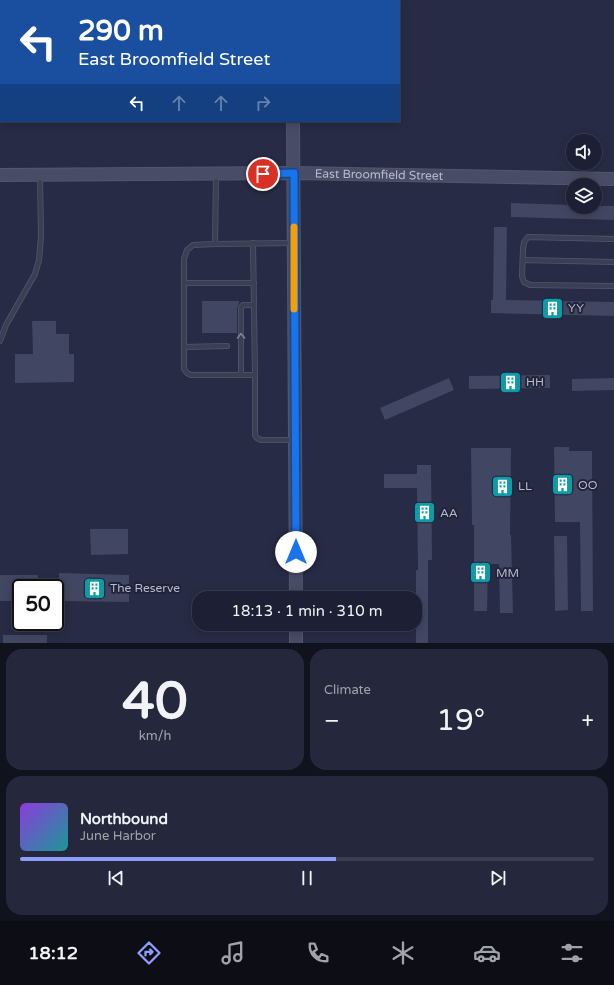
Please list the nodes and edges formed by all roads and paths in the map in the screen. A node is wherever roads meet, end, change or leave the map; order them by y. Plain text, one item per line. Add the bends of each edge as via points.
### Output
1 (294, 122) edge
2 (294, 173) junction
3 (216, 174) junction
4 (0, 175) edge
5 (40, 175) junction
6 (614, 179) edge
7 (614, 239) edge
8 (253, 243) junction
9 (294, 243) junction
10 (215, 244) junction
11 (523, 260) junction
12 (614, 262) edge
13 (184, 283) junction
14 (254, 283) junction
15 (614, 286) edge
16 (254, 305) junction
17 (0, 341) edge
18 (227, 346) dead end
19 (184, 347) junction
20 (241, 375) junction
21 (255, 375) junction
22 (295, 440) junction
23 (296, 591) edge
24 (296, 631) edge
25 (296, 643) edge

1 - 2 main road
2 - 3 main road, East Broomfield Street
2 - 6 main road, East Broomfield Street
2 - 9 main road
3 - 5 main road, East Broomfield Street
3 - 10 lane
4 - 5 main road, East Broomfield Street
5 - 17 lane via 39,260 35,274 6,325
7 - 11 lane via 528,237 524,242
8 - 9 lane
8 - 10 lane
8 - 14 lane
9 - 22 main road
10 - 13 lane via 193,245 187,250 184,259
11 - 12 lane
11 - 15 lane via 522,276 524,282 530,285
13 - 14 lane
13 - 19 lane
14 - 16 lane
20 -> 16 lane via 241,308 244,305
16 - 21 lane
18 - 19 lane
19 - 20 lane via 184,368 191,375
20 - 21 lane
21 - 22 lane via 255,435 261,440
22 - 23 main road
24 - 25 main road

